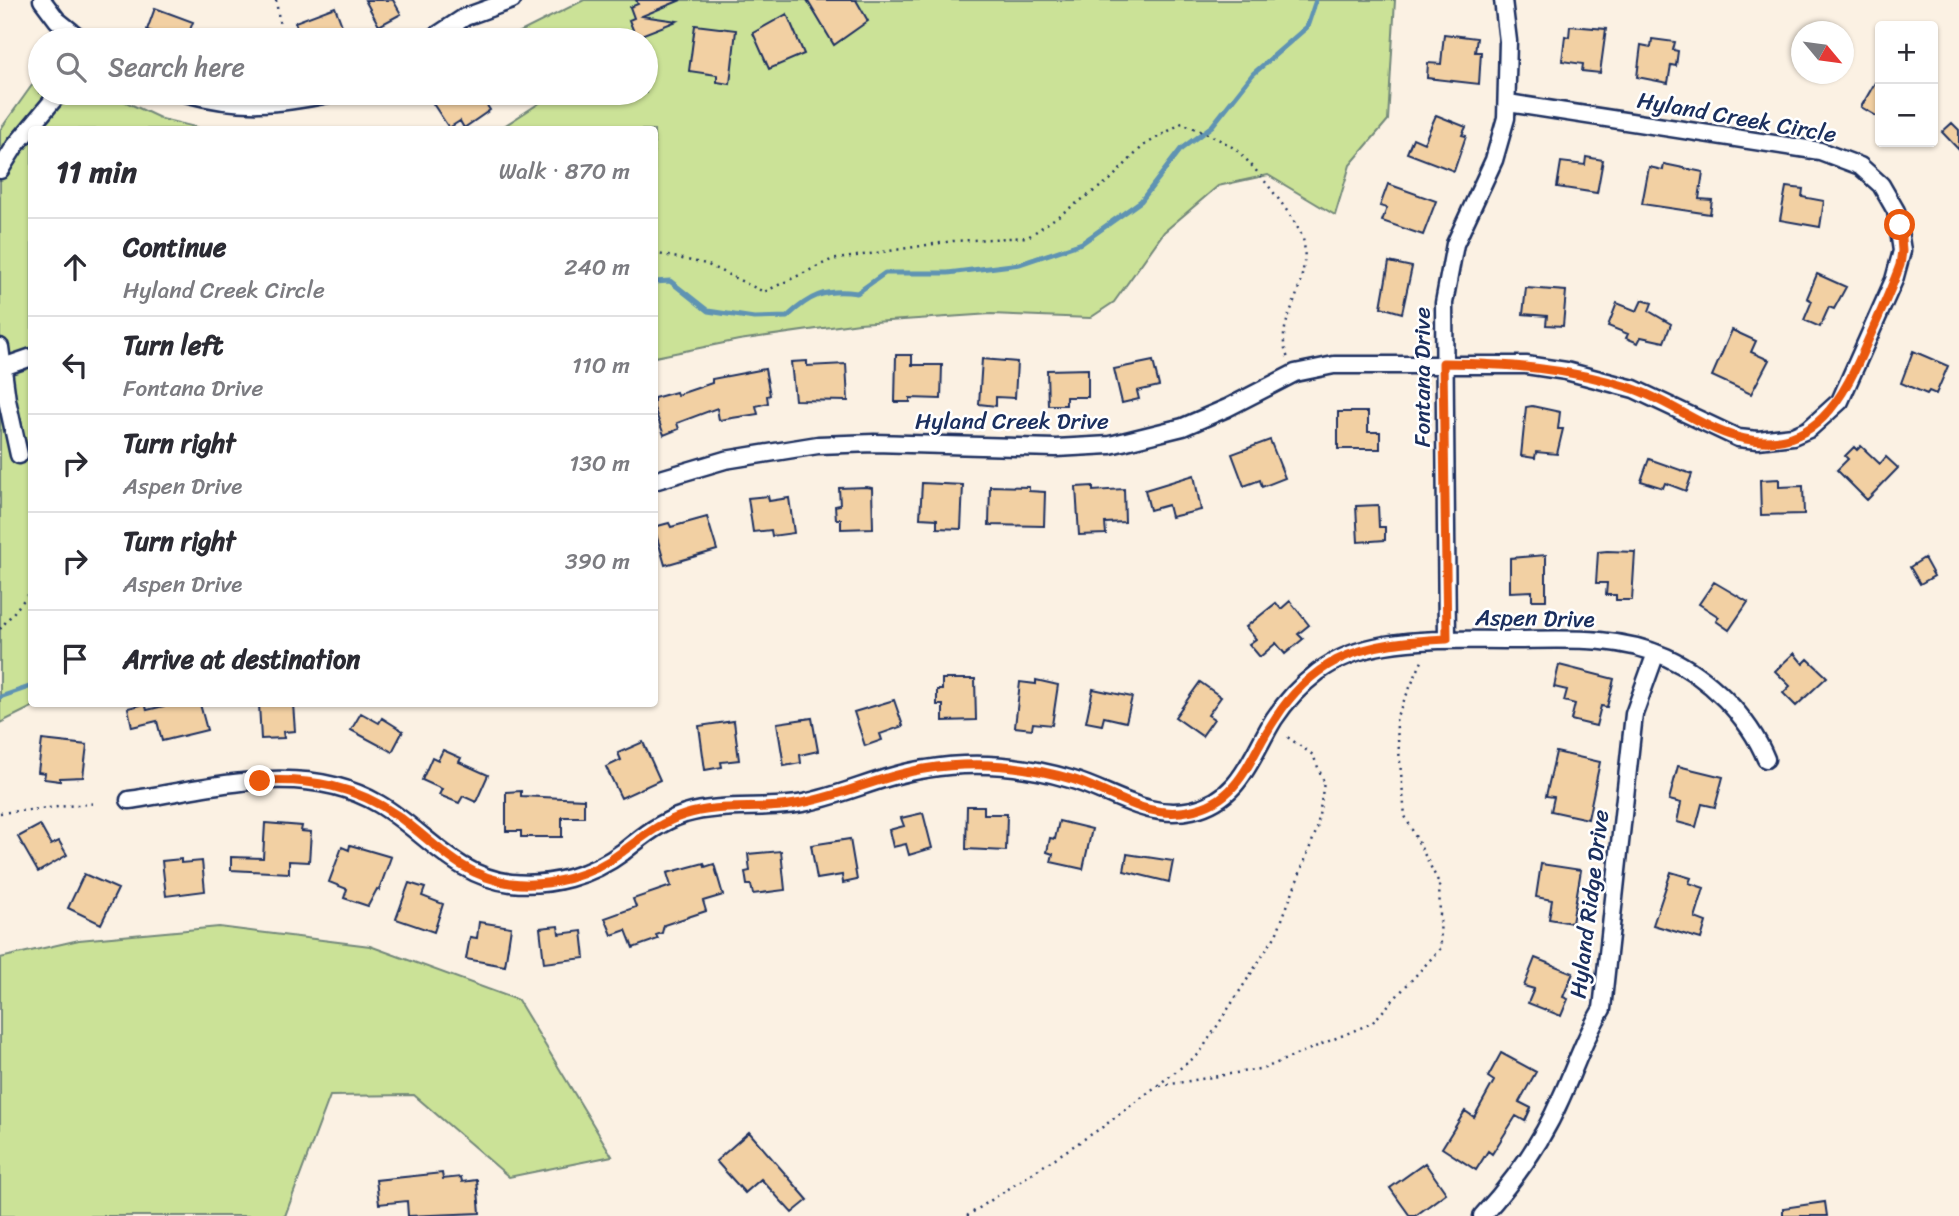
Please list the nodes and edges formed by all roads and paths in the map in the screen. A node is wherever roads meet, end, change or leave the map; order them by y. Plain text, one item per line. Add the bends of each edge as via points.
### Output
1 (42, 0) edge
2 (276, 0) edge
3 (512, 0) edge
4 (1503, 0) edge
5 (67, 28) edge
6 (280, 28) edge
7 (448, 28) edge
8 (1508, 103) junction
9 (49, 105) edge
10 (32, 126) edge
11 (28, 130) edge
12 (0, 170) edge
13 (658, 254) edge
14 (0, 347) edge
15 (28, 358) edge
16 (1288, 358) dead end
17 (1443, 363) junction
18 (3, 367) junction
19 (19, 456) dead end
20 (658, 480) edge
21 (28, 595) edge
22 (0, 629) edge
23 (1447, 639) junction
24 (1656, 653) junction
25 (1423, 659) dead end
26 (1286, 736) dead end
27 (1766, 759) dead end
28 (129, 800) dead end
29 (97, 803) dead end
30 (0, 813) edge
31 (1157, 1086) junction
32 (967, 1216) edge
33 (1482, 1216) edge

1 - 5 street
2 - 6 path
3 - 7 street
4 - 8 street, Fontana Drive
8 - 17 street, Fontana Drive via 1494,160 1449,265
8 - 17 street, Hyland Creek Circle via 1820,151 1848,160 1871,175 1889,197 1900,225 1900,265 1840,401 1809,429 1777,440 1738,438 1634,389 1589,376 1526,365
9 - 10 street
11 - 12 street
13 - 16 path via 706,264 764,292 831,260 953,241 1028,237 1110,180 1143,146 1182,123 1236,150 1284,206 1303,239 1299,288 1284,331
14 - 18 street
15 - 18 street
17 - 20 street, Hyland Creek Drive via 1313,368 1276,381 1206,419 1110,445 818,445 725,460
17 - 23 street, Fontana Drive
18 - 19 street
21 - 22 path
23 - 24 street, Aspen Drive via 1605,641
23 - 28 street, Aspen Drive via 1382,645 1326,667 1286,703 1235,786 1213,802 1178,812 1140,808 1076,780 1036,771 996,765 944,766 896,775 826,799 688,813 652,829 588,872 528,884 470,870 450,860 381,805 325,783 260,781
24 - 27 street, Aspen Drive via 1698,676 1749,726
24 - 33 street, Hyland Ridge Drive via 1634,714 1602,1009 1532,1151
25 - 31 path via 1396,718 1405,816 1439,883 1441,948 1372,1023 1265,1068
26 - 31 path via 1313,755 1324,782 1317,829 1276,935 1199,1054
29 - 30 path
31 - 32 path

